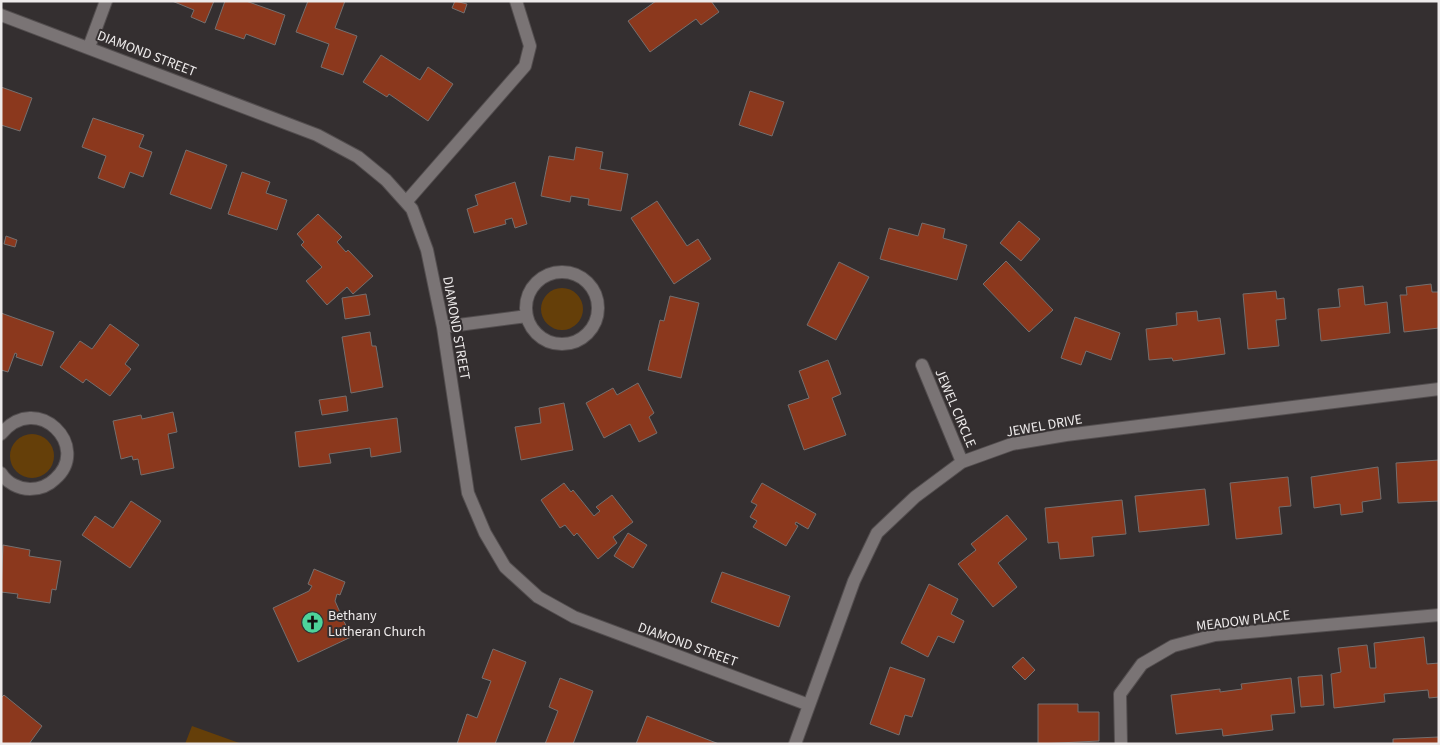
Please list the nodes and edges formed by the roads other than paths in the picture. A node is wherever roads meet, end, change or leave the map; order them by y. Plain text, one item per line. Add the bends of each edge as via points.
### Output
1 (106, 1) edge
2 (516, 1) edge
3 (1, 15) edge
4 (89, 47) junction
5 (406, 202) junction
6 (527, 316) junction
7 (443, 327) junction
8 (922, 365) dead end
9 (1439, 389) edge
10 (1, 434) edge
11 (962, 462) junction
12 (1, 472) edge
13 (1439, 615) edge
14 (809, 704) junction
15 (795, 744) edge
16 (1121, 744) edge

1 - 4 street
2 - 5 street via 530,46 526,66
3 - 4 street, DIAMOND STREET
4 - 5 street, DIAMOND STREET via 317,136 358,157
5 - 7 street, DIAMOND STREET via 412,209 427,250
6 - 6 street via 526,304 536,283 558,272 575,275 590,285 596,295 597,319 583,338 572,343 560,344 544,339 531,327
6 - 7 street
7 - 14 street, DIAMOND STREET via 468,493 485,533 505,567 538,597 574,617
8 - 11 street, JEWEL CIRCLE
9 - 11 street, JEWEL DRIVE via 1057,437 1012,444
10 - 12 street via 10,424 21,419 44,420 61,434 67,456 57,478 36,489 24,489 13,484
11 - 14 street, JEWEL DRIVE via 915,497 877,533 854,580
13 - 16 street, MEADOW PLACE via 1215,635 1173,646 1142,664 1120,694
14 - 15 street, JEWEL DRIVE

